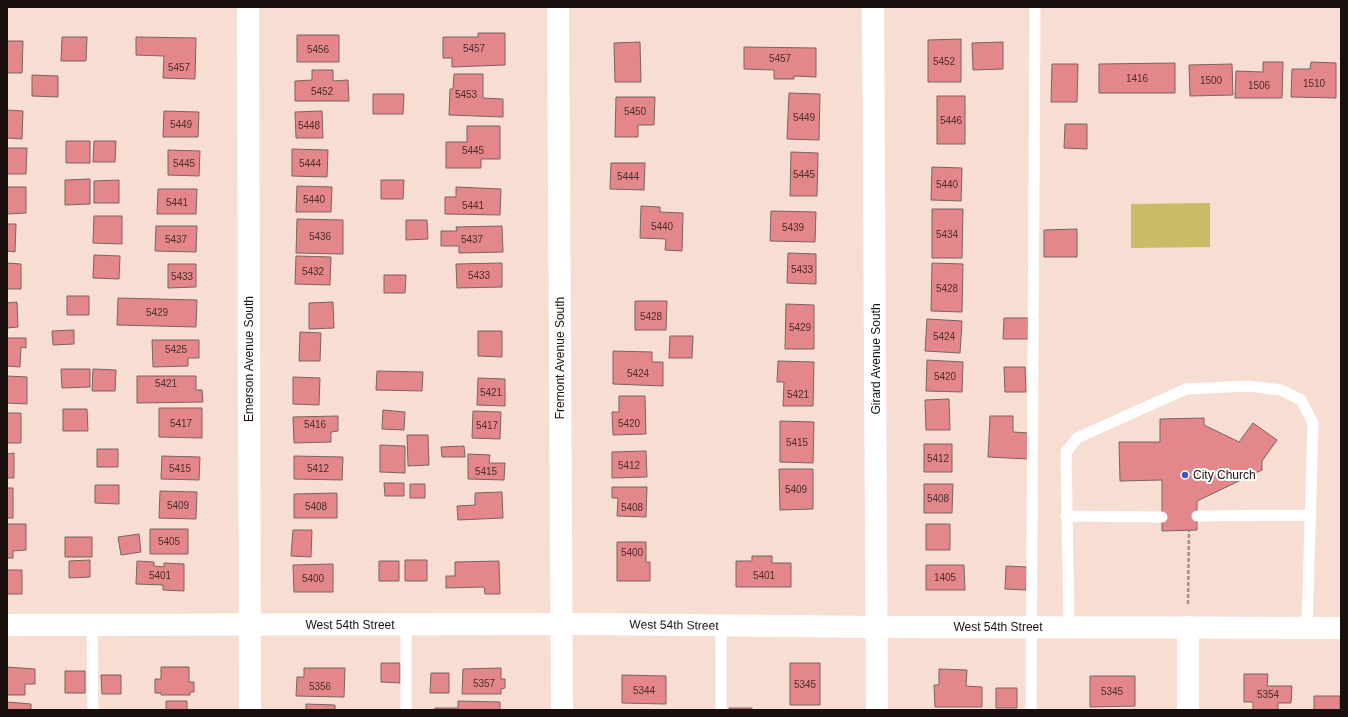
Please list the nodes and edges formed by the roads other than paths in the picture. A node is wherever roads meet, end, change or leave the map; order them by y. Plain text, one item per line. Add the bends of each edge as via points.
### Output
1 (248, 7) edge
2 (558, 7) edge
3 (873, 7) edge
4 (1035, 7) edge
5 (1311, 515) junction
6 (1066, 516) junction
7 (1197, 516) dead end
8 (1162, 518) dead end
9 (562, 624) junction
10 (7, 625) edge
11 (92, 625) junction
12 (406, 625) junction
13 (251, 626) junction
14 (721, 626) junction
15 (878, 627) junction
16 (1031, 627) junction
17 (1069, 627) junction
18 (1188, 627) junction
19 (1307, 628) junction
20 (1341, 628) edge
21 (93, 710) edge
22 (250, 710) edge
23 (406, 710) edge
24 (562, 710) edge
25 (721, 710) edge
26 (877, 710) edge
27 (1031, 710) edge
28 (1188, 710) edge

1 - 13 street, Emerson Avenue South
2 - 9 street, Fremont Avenue South
3 - 15 street, Girard Avenue South
4 - 16 lane
5 - 6 lane via 1313,423 1300,400 1281,390 1249,386 1186,389 1077,438 1066,452
5 - 7 lane
5 - 19 lane
6 - 8 lane
6 - 17 lane
9 - 12 street, West 54th Street
9 - 14 street, West 54th Street
9 - 24 street, Fremont Avenue South
10 - 11 street, West 54th Street
11 - 13 street, West 54th Street
11 - 21 lane
12 - 13 street, West 54th Street
12 - 23 lane
13 - 22 street, Emerson Avenue South
14 - 15 street, West 54th Street
14 - 25 lane
15 - 16 street, West 54th Street
15 - 26 street, Girard Avenue South
16 - 17 street, West 54th Street
16 - 27 lane
17 - 18 street, West 54th Street
18 - 19 street, West 54th Street
18 - 28 street
19 - 20 street, West 54th Street

